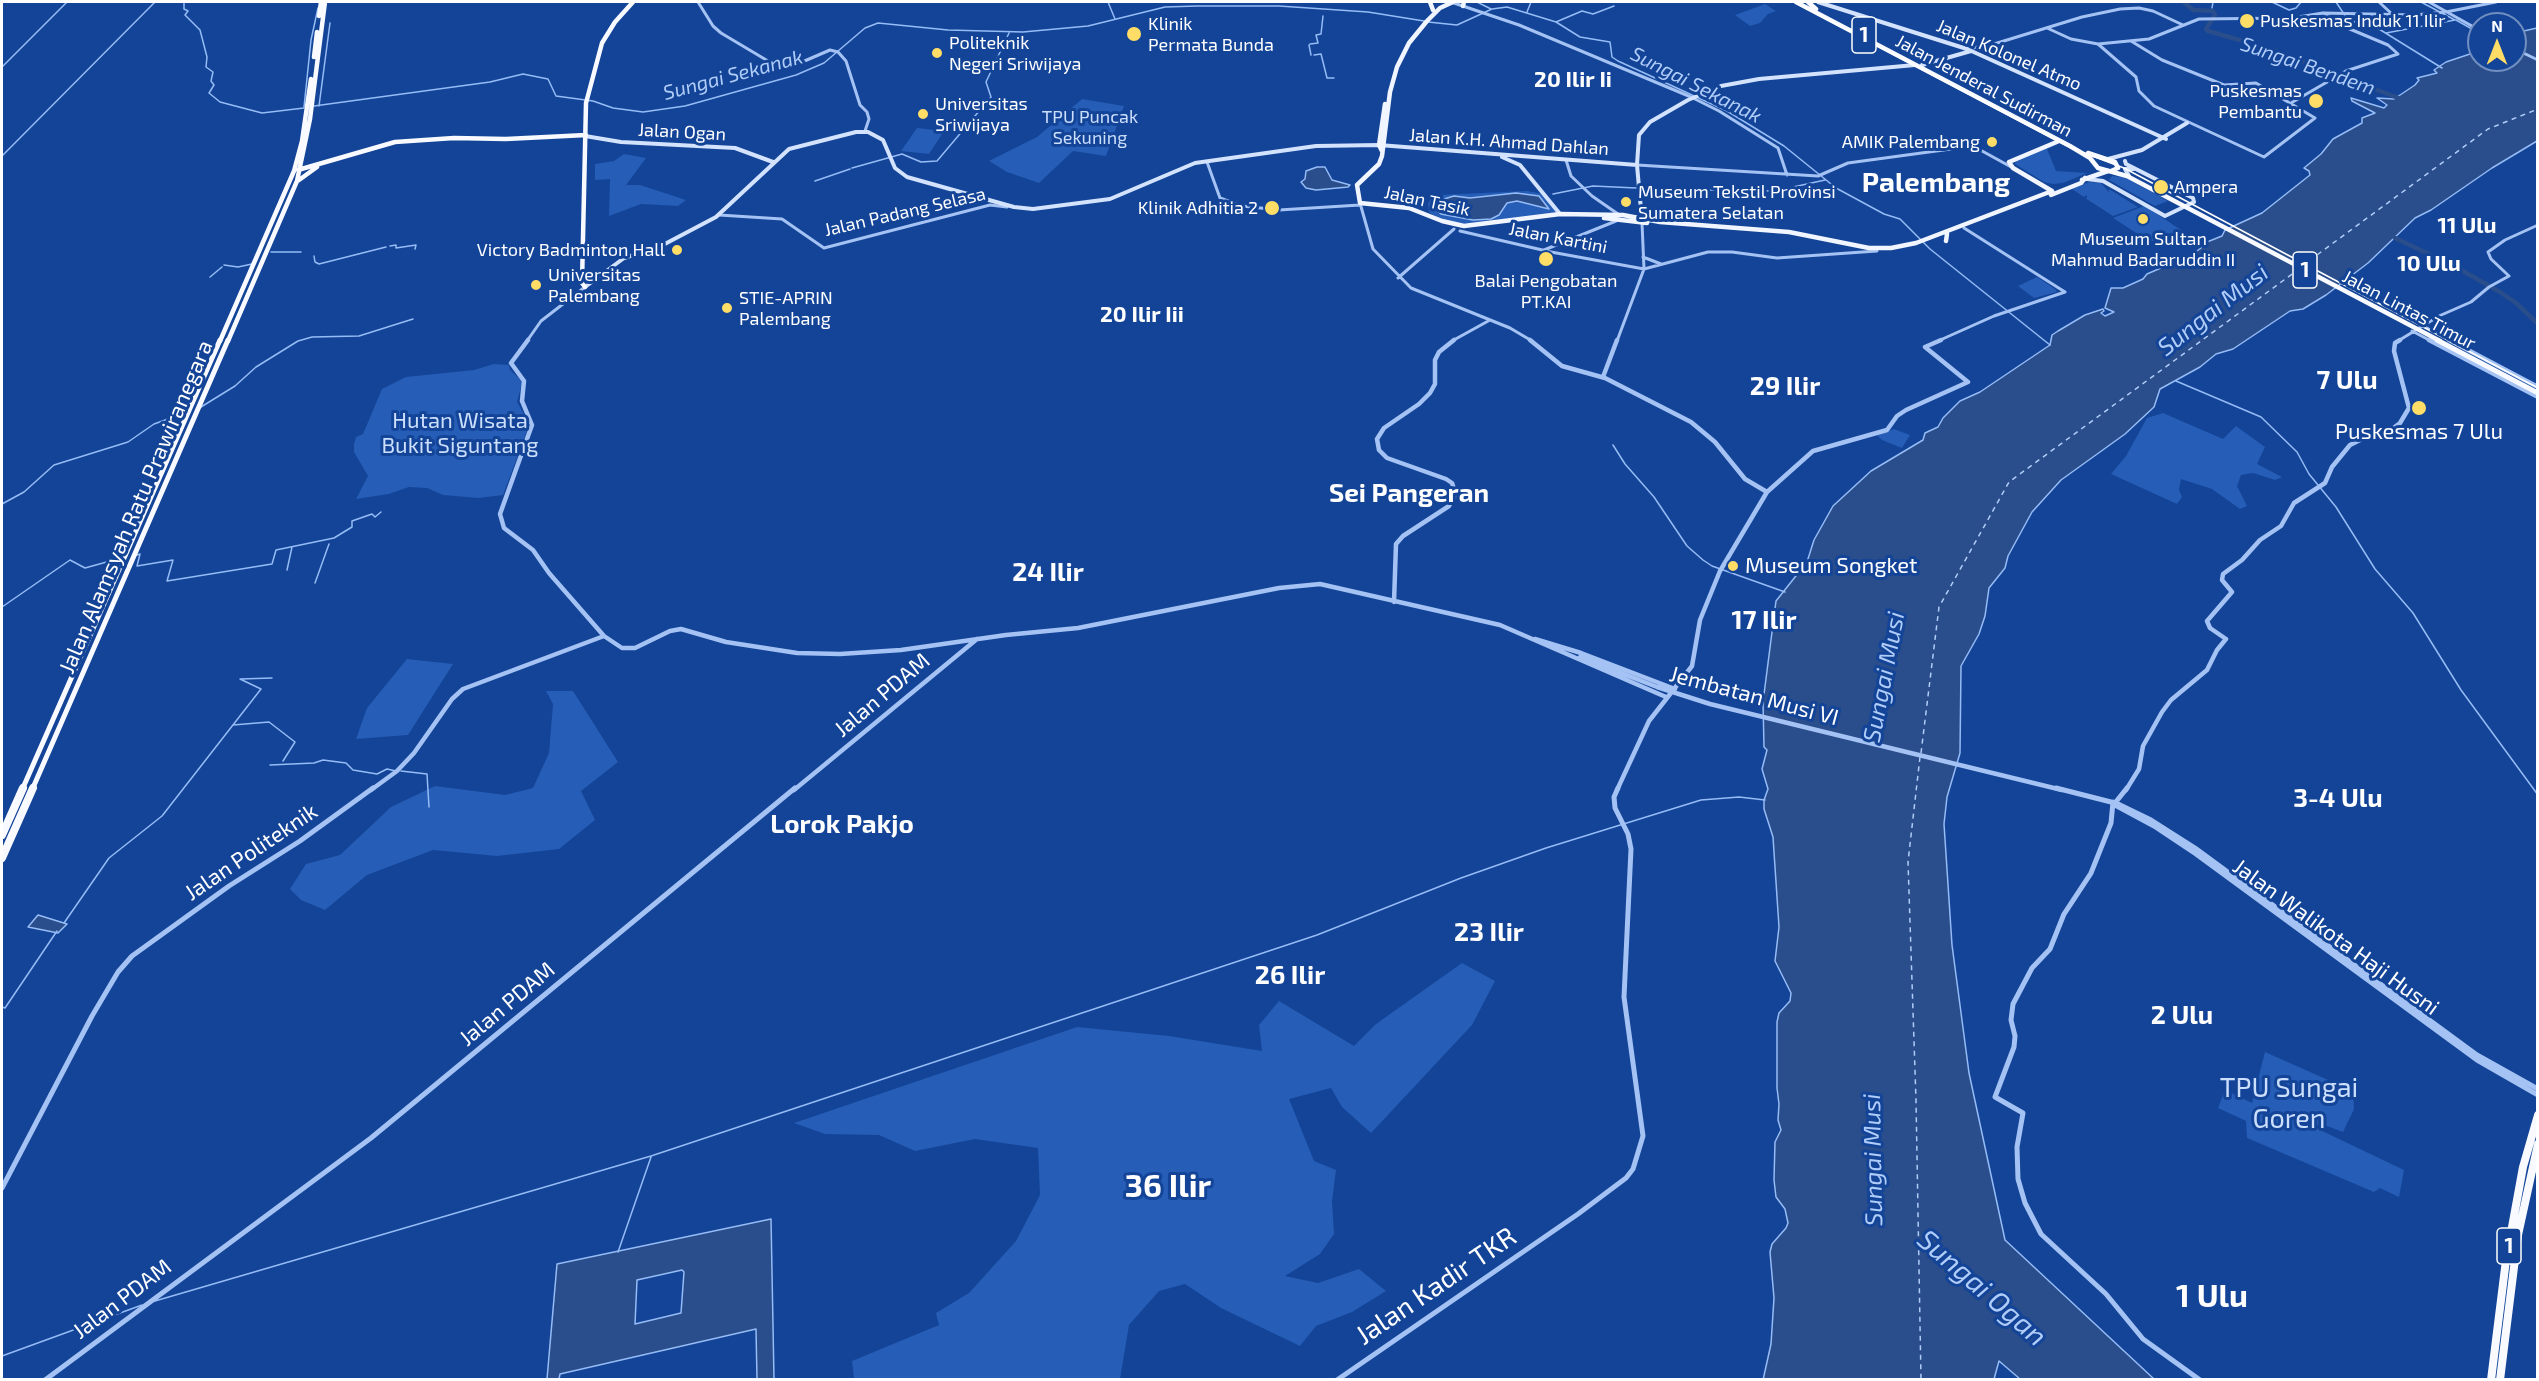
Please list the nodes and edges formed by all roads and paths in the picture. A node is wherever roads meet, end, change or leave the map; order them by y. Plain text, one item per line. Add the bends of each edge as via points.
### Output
1 (321, 2) edge
2 (325, 2) edge
3 (634, 2) edge
4 (698, 2) edge
5 (1430, 2) edge
6 (1448, 2) edge
7 (1796, 2) edge
8 (1808, 2) edge
9 (1818, 2) edge
10 (1823, 2) edge
11 (2138, 2) edge
12 (2379, 2) edge
13 (2429, 2) edge
14 (2472, 2) edge
15 (2496, 2) edge
16 (1463, 5) edge
17 (2480, 6) junction
18 (2139, 8) junction
19 (1433, 10) junction
20 (2323, 12) junction
21 (1857, 13) junction
22 (2392, 15) junction
23 (1424, 21) junction
24 (2467, 23) edge
25 (2183, 25) junction
26 (2047, 28) junction
27 (2131, 41) junction
28 (2098, 44) junction
29 (1971, 50) junction
30 (1920, 64) junction
31 (1693, 97) junction
32 (2291, 103) junction
33 (309, 108) junction
34 (2188, 124) junction
35 (865, 131) junction
36 (567, 135) junction
37 (586, 135) junction
38 (2165, 138) junction
39 (2059, 141) junction
40 (1382, 144) junction
41 (2091, 154) junction
42 (1498, 155) junction
43 (1524, 157) junction
44 (891, 158) joint
45 (303, 159) junction
46 (337, 159) junction
47 (2106, 159) junction
48 (2127, 159) junction
49 (1566, 160) junction
50 (324, 162) junction
51 (773, 162) junction
52 (1207, 162) junction
53 (2094, 164) junction
54 (1520, 165) junction
55 (1637, 165) junction
56 (2118, 165) junction
57 (2013, 168) junction
58 (2133, 168) junction
59 (301, 169) junction
60 (294, 171) junction
61 (2108, 171) junction
62 (2098, 174) junction
63 (1787, 175) junction
64 (2092, 176) junction
65 (2129, 176) junction
66 (2085, 178) junction
67 (2041, 183) junction
68 (295, 185) junction
69 (2067, 189) junction
70 (2155, 190) junction
71 (2051, 191) junction
72 (284, 193) junction
73 (2134, 197) junction
74 (2193, 198) joint
75 (990, 199) junction
76 (1360, 204) junction
77 (994, 205) junction
78 (1033, 209) junction
79 (1641, 210) junction
80 (1560, 214) junction
81 (719, 215) junction
82 (1630, 216) junction
83 (1610, 217) junction
84 (1442, 221) junction
85 (1642, 221) junction
86 (1469, 225) junction
87 (2538, 225) edge
88 (1963, 227) junction
89 (1458, 229) junction
90 (1947, 234) junction
91 (1926, 241) junction
92 (1946, 241) dead end
93 (1918, 243) junction
94 (1854, 247) junction
95 (1551, 249) junction
96 (1644, 257) junction
97 (1661, 264) junction
98 (1644, 269) junction
99 (585, 274) junction
100 (599, 275) junction
101 (1398, 278) junction
102 (586, 286) junction
103 (1490, 320) junction
104 (2421, 325) junction
105 (2412, 331) junction
106 (1604, 377) junction
107 (2538, 392) edge
108 (1767, 492) junction
109 (131, 557) junction
110 (1394, 602) junction
111 (604, 636) junction
112 (978, 639) junction
113 (1533, 639) junction
114 (1675, 689) junction
115 (1666, 697) junction
116 (41, 749) junction
117 (50, 749) junction
118 (2114, 804) junction
119 (2, 835) edge
120 (2, 858) edge
121 (2538, 1089) edge
122 (2538, 1095) edge
123 (2538, 1115) edge
124 (2538, 1144) edge
125 (2, 1188) edge
126 (45, 1380) edge
127 (1337, 1380) edge
128 (2200, 1380) edge
129 (2491, 1380) edge
130 (2500, 1380) edge

1 - 33 highway
2 - 33 highway
3 - 37 highway via 602,43 588,100
4 - 35 street via 721,33 768,61 793,66 835,51 846,61 860,105 867,112
5 - 19 main road
6 - 16 street
6 - 19 main road
6 - 23 main road
7 - 30 highway, Jalan Jenderal Sudirman / 1
8 - 30 highway, Jalan Jenderal Sudirman / 1
9 - 21 main road, Jalan Kolonel Atmo
10 - 21 main road
11 - 18 street
12 - 22 street
13 - 24 street
14 - 17 street
15 - 17 street
16 - 31 street
17 - 22 street
18 - 25 street
18 - 26 street via 2088,15
19 - 23 main road
20 - 22 street
20 - 25 street via 2292,18 2199,19
20 - 32 street via 2398,52 2397,55 2341,74
21 - 29 main road, Jalan Kolonel Atmo
23 - 40 main road via 1397,67
25 - 27 street via 2153,38
26 - 28 street via 2071,39
26 - 29 street
27 - 28 street
27 - 32 street via 2162,60 2224,85 2256,83
28 - 34 street via 2136,77 2139,90 2148,101
29 - 30 main road
29 - 38 main road, Jalan Kolonel Atmo
30 - 31 main road via 1752,81 1721,86
30 - 39 highway, Jalan Jenderal Sudirman / 1
30 - 41 highway, Jalan Jenderal Sudirman / 1
31 - 55 main road via 1643,128 1637,141
31 - 63 street via 1778,148
32 - 34 street via 2315,118 2264,157
33 - 45 highway
33 - 60 highway, Jalan Alamsyah Ratu Prawiranegara
34 - 38 main road
35 - 44 main road via 883,140
35 - 51 main road via 798,146
36 - 37 highway
36 - 37 highway
36 - 46 highway via 395,142
37 - 51 main road, Jalan Ogan via 621,142 735,148
37 - 99 highway
37 - 102 highway via 582,283
38 - 48 main road
39 - 53 highway, Jalan Jenderal Sudirman / 1
39 - 57 main road via 2012,159 2009,162
40 - 42 main road, Jalan K.H. Ahmad Dahlan
40 - 52 main road via 1316,146
40 - 76 main road via 1379,164 1357,188
41 - 47 highway, Jalan Jenderal Sudirman / 1
41 - 53 main road, Jalan Jenderal Sudirman
42 - 43 main road, Jalan K.H. Ahmad Dahlan
42 - 54 main road
43 - 49 main road, Jalan K.H. Ahmad Dahlan
43 - 54 main road via 1519,159
44 - 75 main road via 899,173 907,177
45 - 50 highway via 311,164
45 - 59 highway
46 - 50 highway
46 - 68 highway via 305,174
47 - 48 main road
47 - 53 highway via 2097,159
47 - 56 highway, Jalan Jenderal Sudirman / 1
48 - 56 main road
48 - 58 main road
49 - 55 main road, Jalan K.H. Ahmad Dahlan
49 - 83 street via 1568,172
50 - 59 highway
51 - 81 main road
52 - 76 street via 1220,198 1242,206 1279,210
52 - 78 main road via 1190,165 1110,199
53 - 61 highway, Jalan Jenderal Sudirman / 1
53 - 64 main road via 2096,171
54 - 80 main road
55 - 63 street
55 - 79 main road
56 - 61 highway via 2116,170
56 - 65 highway, Jalan Lintas Timur / 1
57 - 63 street via 1973,146 1848,163 1818,176
57 - 67 main road
58 - 65 main road via 2125,169
58 - 73 main road via 2190,200 2163,212
58 - 74 main road
59 - 60 highway
59 - 68 highway, Jalan Alamsyah Ratu Prawiranegara
59 - 72 highway
60 - 72 highway, Jalan Alamsyah Ratu Prawiranegara
61 - 62 main road
61 - 70 highway, Jalan Lintas Timur / 1
62 - 64 main road
62 - 73 main road
64 - 66 main road
65 - 70 highway, Jalan Lintas Timur / 1
66 - 67 main road via 2062,186
66 - 69 main road
66 - 73 main road via 2103,181
67 - 71 main road
68 - 109 highway, Jalan Alamsyah Ratu Prawiranegara
69 - 71 main road
69 - 88 main road
70 - 107 highway, Jalan Lintas Timur / 1
71 - 88 main road
72 - 109 highway, Jalan Alamsyah Ratu Prawiranegara
73 - 74 main road via 2165,216 2194,202
75 - 77 main road
75 - 78 main road
76 - 84 main road, Jalan Tasik via 1409,208
76 - 101 street via 1369,243
77 - 78 street, Jalan Padang Selasa
77 - 81 street, Jalan Padang Selasa via 824,248 782,219
79 - 82 main road via 1639,215
79 - 85 main road
80 - 83 main road, Jalan Tasik
80 - 86 main road, Jalan Tasik
81 - 100 main road via 661,246 624,258
82 - 83 main road
82 - 85 main road
83 - 85 main road
83 - 95 street
84 - 86 main road, Jalan Tasik
84 - 89 street
85 - 94 main road via 1763,231
85 - 96 street
86 - 89 street
87 - 104 street via 2488,252 2510,275 2463,306
88 - 90 main road
88 - 91 main road
88 - 108 street via 2065,292 2003,313 1925,347 1968,382 1904,411 1887,430 1813,452
89 - 95 street, Jalan Kartini
89 - 101 street via 1449,232
90 - 91 main road
90 - 92 main road
91 - 93 main road
93 - 94 main road via 1887,249
93 - 94 main road via 1899,250
94 - 97 street via 1786,258 1708,252
95 - 98 street, Jalan Kartini
96 - 97 street
96 - 98 street
97 - 98 street
98 - 106 street
99 - 100 highway
99 - 102 highway
100 - 102 main road
101 - 103 street via 1424,295
102 - 111 street via 546,317 511,363 524,381 522,401 532,425 500,508 500,520 508,532 533,550
103 - 106 street via 1529,338 1562,366
103 - 110 street via 1439,352 1434,360 1435,382 1431,392 1384,428 1377,439 1379,450 1387,458 1446,479 1454,489 1449,506 1396,544
104 - 105 street
104 - 107 street
105 - 107 street
105 - 118 street via 2397,342 2394,351 2409,408 2400,423 2386,434 2363,439 2346,449 2323,484 2294,503 2281,526 2223,574 2222,580 2232,592 2207,623 2226,639 2208,668 2167,704 2143,746 2139,769
106 - 108 street via 1697,426 1745,479
108 - 114 street via 1721,569 1700,620 1694,663
109 - 116 highway, Jalan Alamsyah Ratu Prawiranegara via 123,564
109 - 117 highway, Jalan Alamsyah Ratu Prawiranegara
110 - 112 street via 1326,585 1305,584 1078,628
110 - 113 street via 1485,621
111 - 112 street via 622,648 681,629 726,642 821,654 901,650
111 - 125 street, Jalan Politeknik via 468,687 454,696 398,771 128,960 92,1016
112 - 126 street, Jalan PDAM via 378,1133
113 - 114 street
113 - 115 street
113 - 118 street, Jembatan Musi VI via 1710,704
114 - 115 street
115 - 127 street, Jalan Kadir TKR via 1646,726 1613,800 1628,834 1631,862 1626,1013 1643,1123 1637,1159 1626,1178
116 - 117 highway
116 - 119 highway, Jalan Alamsyah Ratu Prawiranegara
117 - 120 highway, Jalan Alamsyah Ratu Prawiranegara
118 - 121 street, Jalan Walikota Haji Husni via 2151,819 2195,848 2477,1055
118 - 122 street, Jalan Walikota Haji Husni via 2196,854 2477,1060
118 - 128 street via 2111,823 2091,873 2061,921 2050,949 2032,969 2013,1004 2014,1047 1995,1097 2023,1113 2017,1147 2018,1179 2037,1227 2048,1242 2106,1294 2142,1339
123 - 129 highway, 1 via 2523,1167 2506,1260
124 - 130 highway, 1 via 2518,1235

